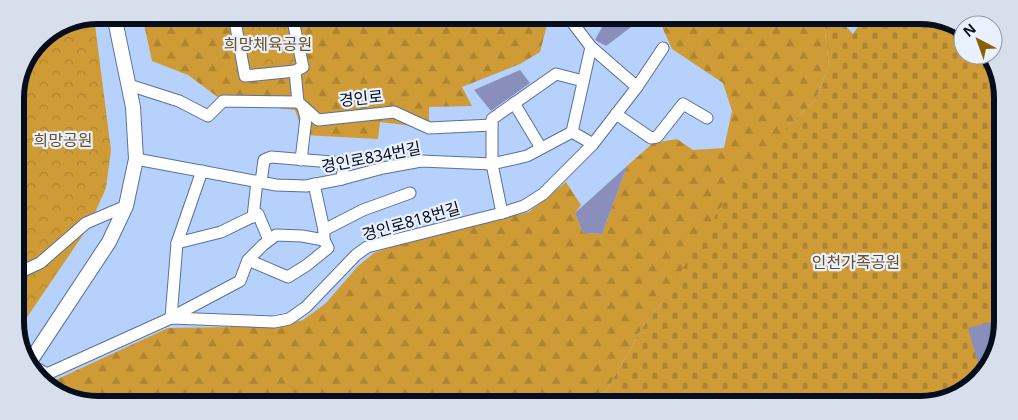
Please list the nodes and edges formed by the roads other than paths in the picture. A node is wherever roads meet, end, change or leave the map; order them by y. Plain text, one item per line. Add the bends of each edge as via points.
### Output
1 (116, 24) edge
2 (235, 24) edge
3 (294, 24) edge
4 (573, 24) edge
5 (591, 47) junction
6 (663, 48) dead end
7 (295, 71) junction
8 (583, 81) junction
9 (129, 85) junction
10 (637, 86) junction
11 (300, 104) junction
12 (514, 104) junction
13 (616, 114) junction
14 (707, 118) dead end
15 (492, 125) junction
16 (572, 132) junction
17 (594, 144) junction
18 (542, 148) junction
19 (136, 159) junction
20 (302, 160) junction
21 (492, 164) junction
22 (202, 171) junction
23 (342, 179) junction
24 (259, 181) junction
25 (314, 184) junction
26 (410, 193) dead end
27 (126, 206) junction
28 (502, 212) junction
29 (252, 217) junction
30 (324, 235) junction
31 (269, 240) junction
32 (177, 243) junction
33 (248, 260) junction
34 (24, 270) edge
35 (171, 318) junction
36 (33, 358) edge
37 (42, 372) edge

1 - 9 main road
2 - 7 street via 245,76
3 - 7 street via 303,67
4 - 5 street
5 - 8 street
5 - 10 street
6 - 10 street, 경인로818번길
7 - 11 street
8 - 12 street via 556,74
8 - 16 street
9 - 11 street via 208,116 222,101
9 - 19 main road
10 - 13 street, 경인로818번길
11 - 15 street, 경인로 via 318,120 394,112 430,128
11 - 20 street via 306,118
12 - 15 street via 492,119
12 - 18 street
13 - 14 street via 651,138 657,137 683,104
13 - 17 street, 경인로818번길
15 - 21 street
16 - 17 street
16 - 18 street, 경인로834번길
17 - 28 street, 경인로818번길 via 543,194 524,206
18 - 21 street, 경인로834번길 via 526,156
19 - 22 street, 경인로834번길
19 - 27 main road
20 - 23 street via 344,163
20 - 24 street via 264,160
21 - 23 street, 경인로834번길 via 421,161
21 - 28 street
22 - 24 street, 경인로834번길
22 - 32 street
23 - 25 street, 경인로834번길
24 - 25 street, 경인로834번길 via 276,185
24 - 29 street
25 - 30 street
26 - 30 street, 경인로818번길 via 364,210
27 - 34 street via 86,223 40,263
27 - 36 main road via 109,242
28 - 35 street, 경인로818번길 via 367,247 306,307 289,319 274,322
29 - 31 street via 258,214
29 - 32 street via 221,232
30 - 31 street via 276,235
30 - 33 street via 328,248 288,277
31 - 33 street, 경인로818번길
32 - 35 street
33 - 35 street, 경인로818번길 via 240,281
35 - 37 street, 경인로818번길 via 47,374

